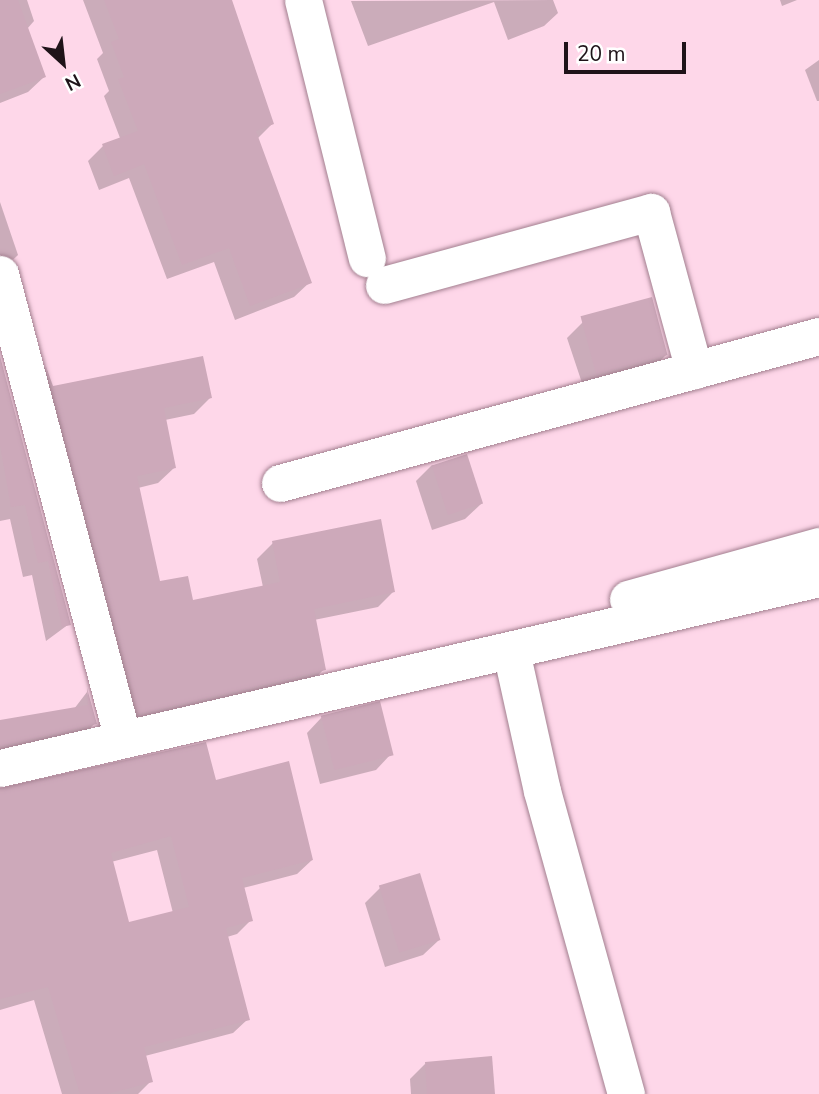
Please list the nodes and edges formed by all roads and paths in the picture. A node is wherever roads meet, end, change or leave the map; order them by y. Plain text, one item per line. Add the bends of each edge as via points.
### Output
1 (303, 0) edge
2 (0, 274) edge
3 (819, 336) edge
4 (694, 370) junction
5 (280, 483) dead end
6 (819, 546) edge
7 (819, 578) edge
8 (607, 604) dead end
9 (511, 651) junction
10 (122, 737) junction
11 (0, 768) edge
12 (626, 1094) edge

1 - 4 street via 375,272 651,212
2 - 10 street
3 - 4 street
4 - 5 street
6 - 8 street
7 - 9 street
9 - 10 street
9 - 12 street via 542,791
10 - 11 street

